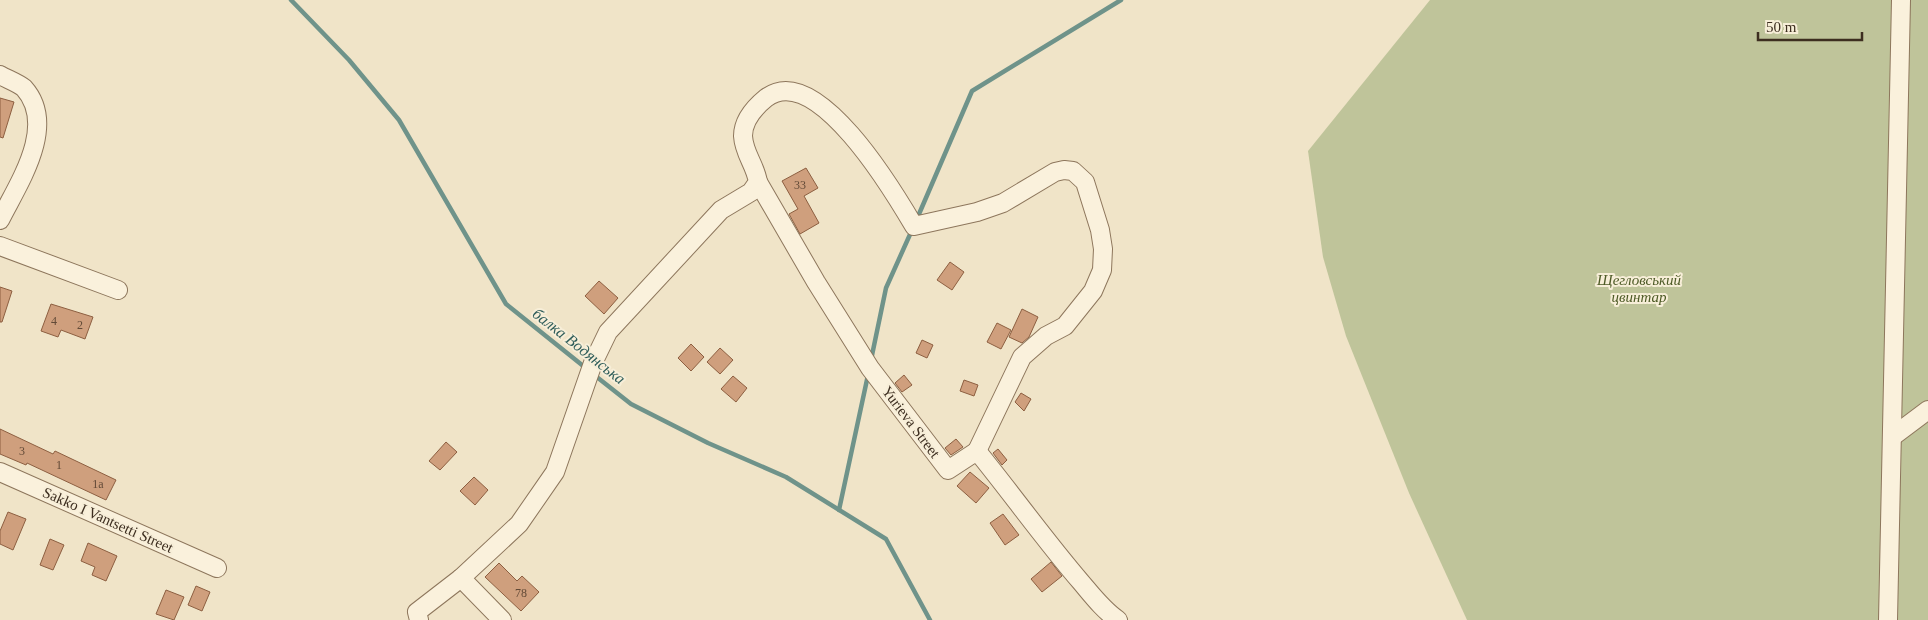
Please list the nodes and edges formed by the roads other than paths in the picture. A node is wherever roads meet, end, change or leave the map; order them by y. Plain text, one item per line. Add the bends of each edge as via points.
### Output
1 (1901, 0) edge
2 (0, 76) edge
3 (758, 182) junction
4 (0, 220) edge
5 (0, 246) edge
6 (118, 290) dead end
7 (1928, 410) edge
8 (1892, 437) junction
9 (976, 451) junction
10 (0, 472) edge
11 (217, 568) dead end
12 (461, 578) junction
13 (419, 620) edge
14 (502, 620) edge
15 (1118, 620) edge
16 (1888, 620) edge

1 - 8 street
2 - 4 street via 23,87 35,105 36,135 29,162
3 - 9 street, Yurieva Street via 870,368 948,470
3 - 9 street via 756,168 745,152 743,133 756,106 770,95 785,91 800,94 834,116 890,184 914,226 1003,203 1055,172 1064,170 1081,176 1088,188 1100,230 1103,249 1098,281 1086,303 1065,326 1046,336 1022,357
3 - 12 street via 751,192 721,210 608,332 590,371 555,472 519,524
5 - 6 street
7 - 8 street
8 - 16 street
9 - 15 street via 1052,549
10 - 11 street, Sakko I Vantsetti Street
12 - 13 street via 417,612
12 - 14 street

